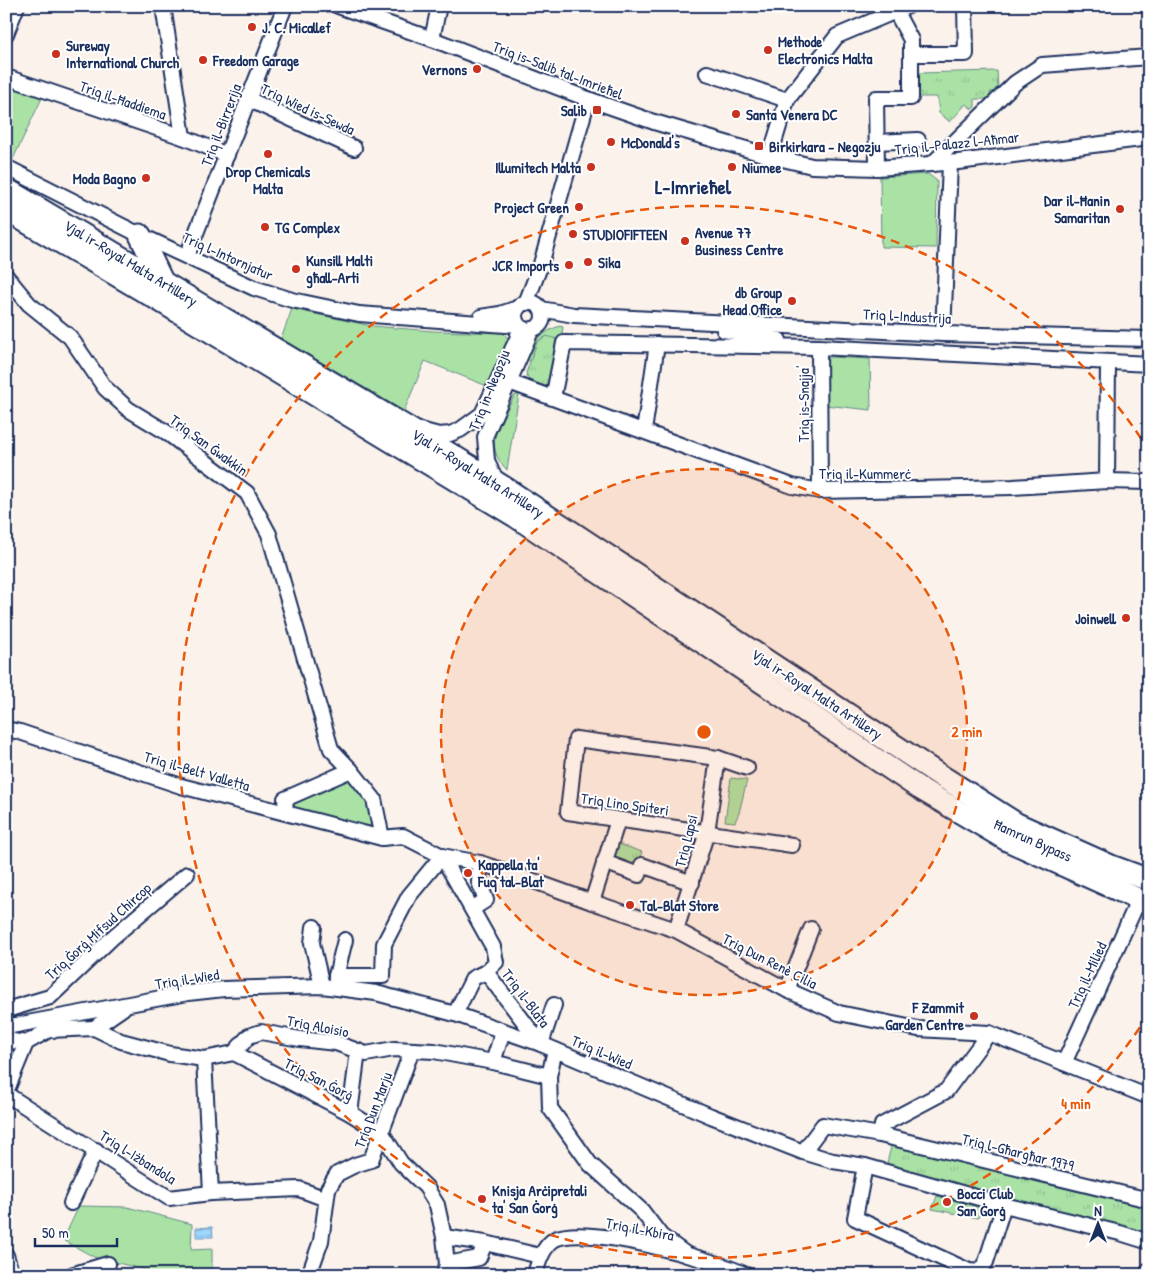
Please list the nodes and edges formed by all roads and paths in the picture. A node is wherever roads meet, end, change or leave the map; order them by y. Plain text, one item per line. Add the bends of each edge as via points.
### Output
1 (163, 6) edge
2 (285, 6) edge
3 (338, 6) edge
4 (439, 6) edge
5 (965, 6) edge
6 (902, 9) edge
7 (13, 10) edge
8 (6, 34) edge
9 (432, 39) junction
10 (911, 54) junction
11 (1149, 57) edge
12 (707, 73) dead end
13 (6, 77) edge
14 (248, 99) junction
15 (588, 99) junction
16 (787, 100) junction
17 (183, 137) junction
18 (1149, 138) edge
19 (918, 140) dead end
20 (876, 142) junction
21 (354, 148) dead end
22 (228, 155) junction
23 (770, 156) junction
24 (950, 163) junction
25 (932, 164) junction
26 (6, 167) edge
27 (876, 168) junction
28 (6, 189) edge
29 (6, 210) edge
30 (140, 235) junction
31 (187, 256) junction
32 (6, 276) edge
33 (163, 283) junction
34 (531, 306) junction
35 (574, 315) junction
36 (664, 319) junction
37 (453, 321) junction
38 (527, 326) junction
39 (943, 334) junction
40 (1149, 339) edge
41 (657, 344) junction
42 (819, 347) junction
43 (1108, 363) junction
44 (1149, 364) edge
45 (509, 382) junction
46 (553, 398) junction
47 (403, 426) junction
48 (644, 431) junction
49 (1107, 481) junction
50 (1149, 482) edge
51 (505, 488) junction
52 (820, 491) junction
53 (6, 729) edge
54 (718, 758) junction
55 (747, 768) dead end
56 (351, 770) junction
57 (938, 774) junction
58 (918, 788) junction
59 (286, 812) junction
60 (618, 820) junction
61 (707, 832) junction
62 (382, 838) junction
63 (792, 845) dead end
64 (442, 856) junction
65 (604, 862) junction
66 (480, 864) junction
67 (1110, 870) junction
68 (1149, 871) edge
69 (187, 874) dead end
70 (1149, 880) edge
71 (692, 883) junction
72 (1146, 897) edge
73 (592, 902) junction
74 (472, 909) junction
75 (314, 928) dead end
76 (811, 929) dead end
77 (676, 930) junction
78 (345, 940) dead end
79 (486, 972) junction
80 (331, 983) junction
81 (787, 990) junction
82 (26, 1004) junction
83 (128, 1005) junction
84 (554, 1005) dead end
85 (6, 1010) edge
86 (455, 1014) junction
87 (30, 1022) junction
88 (6, 1027) edge
89 (94, 1028) junction
90 (503, 1031) junction
91 (990, 1033) junction
92 (6, 1040) edge
93 (26, 1043) junction
94 (541, 1044) junction
95 (412, 1050) junction
96 (555, 1050) junction
97 (358, 1051) junction
98 (234, 1053) junction
99 (204, 1059) junction
100 (493, 1062) junction
101 (1064, 1063) junction
102 (549, 1076) junction
103 (6, 1093) edge
104 (1149, 1098) edge
105 (350, 1114) junction
106 (382, 1133) junction
107 (880, 1135) junction
108 (96, 1150) junction
109 (803, 1152) junction
110 (865, 1166) junction
111 (211, 1193) junction
112 (326, 1199) junction
113 (1149, 1200) edge
114 (71, 1203) dead end
115 (1004, 1205) junction
116 (444, 1237) junction
117 (1149, 1242) edge
118 (485, 1243) junction
119 (6, 1255) edge
120 (687, 1255) junction
121 (540, 1256) junction
122 (108, 1264) dead end
123 (446, 1270) edge
124 (1149, 1270) edge
125 (12, 1275) edge
126 (71, 1275) edge
127 (309, 1275) edge
128 (535, 1275) edge
129 (746, 1275) edge
130 (1147, 1275) edge

1 - 17 street
2 - 14 street, Triq il-Birrerija
3 - 9 street, Triq is-Salib tal-Imrieħel
4 - 9 street
5 - 10 street via 966,54
6 - 10 street via 911,40
6 - 16 street via 837,36
7 - 8 street
9 - 15 street, Triq is-Salib tal-Imrieħel
10 - 20 street via 911,98 876,98
11 - 25 street via 1042,65 1015,83
12 - 16 street
13 - 17 street, Triq il-Ħaddiema
14 - 21 street, Triq Wied is-Sewda
14 - 22 street, Triq il-Birrerija
15 - 23 street, Triq is-Salib tal-Imrieħel via 686,133
15 - 34 street
16 - 23 street
17 - 22 street, Triq il-Ħaddiema
18 - 24 street, Triq il-Palazz l-Aħmar
19 - 20 street
20 - 27 street
22 - 31 street, Triq il-Birrerija
23 - 27 street, Triq il-Palazz l-Aħmar via 812,166
24 - 25 street, Triq il-Palazz l-Aħmar
24 - 39 street
25 - 27 street, Triq il-Palazz l-Aħmar
26 - 30 street, Triq l-Intornjatur
28 - 33 highway, Vjal ir-Royal Malta Artillery
29 - 58 highway, Vjal ir-Royal Malta Artillery via 523,521
30 - 31 street, Triq l-Intornjatur
30 - 33 highway
31 - 37 street, Triq l-Intornjatur via 254,288 292,300 359,314
32 - 56 street, Triq San Ġwakkin via 29,304 70,337 105,388 128,409 166,432 248,493 269,534 331,750
33 - 47 highway, Vjal ir-Royal Malta Artillery
34 - 35 street, Triq l-Industrija
34 - 37 street, Triq l-Intornjatur
34 - 38 street via 515,315
34 - 38 street via 543,317
35 - 36 street, Triq l-Industrija
35 - 38 street, Triq l-Industrija
36 - 39 street, Triq l-Industrija
36 - 42 street, Triq l-Industrija
37 - 38 street, Triq l-Intornjatur
38 - 45 street, Triq in-Negozju
38 - 47 street, Triq in-Negozju via 482,414 450,434 439,435
39 - 40 street, Triq l-Industrija
41 - 42 street, Triq l-Industrija
41 - 46 street, Triq l-Industrija via 564,343
41 - 48 street
42 - 43 street, Triq l-Industrija
42 - 52 street, Triq is-Snajja'
43 - 44 street, Triq l-Industrija
43 - 49 street
45 - 46 street, Triq il-Kummerċ
45 - 51 street, Triq in-Negozju via 485,437 492,473
46 - 48 street, Triq il-Kummerċ
47 - 51 highway, Vjal ir-Royal Malta Artillery
48 - 52 street, Triq il-Kummerċ via 792,486
49 - 50 street, Triq il-Kummerċ
49 - 52 street, Triq il-Kummerċ via 1013,487
51 - 57 highway, Vjal ir-Royal Malta Artillery
53 - 59 street, Triq il-Belt Valletta via 182,786
54 - 55 street
54 - 60 street, Triq Lino Spiteri via 576,738 568,812
54 - 61 street, Triq Lapsi
56 - 59 street via 285,799
56 - 62 street, Triq San Ġwakkin via 374,799
57 - 67 highway, Ħamrun Bypass via 1017,824
57 - 68 highway via 1019,815
58 - 67 highway, Ħamrun Bypass
58 - 72 highway via 1007,840
59 - 62 street, Triq il-Belt Valletta
60 - 61 street, Triq Lino Spiteri
60 - 65 street
61 - 63 street, Triq Lino Spiteri
61 - 71 street, Triq Lapsi
62 - 64 street, Triq Dun Renè Cilia via 403,836
64 - 66 street, Triq Dun Renè Cilia
64 - 74 street, Triq il-Blata
64 - 80 street via 409,896 384,944 382,976
65 - 71 street via 639,875 642,864
65 - 73 street
66 - 73 street, Triq Dun Renè Cilia
66 - 74 street via 479,882 486,900
67 - 70 highway, Ħamrun Bypass
67 - 72 highway, Ħamrun Bypass
69 - 82 street, Triq Ġorġ Mifsud Chircop via 113,937 50,997
71 - 77 street, Triq Lapsi
72 - 101 street, Triq il-Milied
73 - 77 street, Triq Dun Renè Cilia
74 - 79 street, Triq il-Blata via 493,947 496,962
75 - 80 street via 312,943
76 - 81 street
77 - 81 street, Triq Dun Renè Cilia
78 - 80 street
79 - 86 street, Triq il-Blata via 473,978
79 - 94 street, Triq il-Blata
80 - 83 street, Triq il-Wied via 224,989
80 - 86 street, Triq il-Wied
81 - 91 street, Triq Dun Renè Cilia via 840,1013 918,1029
82 - 85 street
82 - 87 street
83 - 87 street, Triq il-Wied
83 - 89 street
84 - 94 street
86 - 90 street, Triq il-Wied
87 - 88 street, Triq il-Wied
89 - 93 street via 49,1030
89 - 99 street via 121,1041
90 - 94 street, Triq il-Wied
90 - 100 street
91 - 101 street, Triq Dun Renè Cilia
91 - 107 street via 946,1091 882,1125
92 - 93 street
93 - 103 street
94 - 96 street, Triq il-Wied
95 - 97 street, Triq Aloisio via 394,1049 366,1054
95 - 100 street, Triq Aloisio
95 - 106 street, Triq Dun Marju
96 - 102 street
96 - 109 street, Triq il-Wied
97 - 98 street, Triq Aloisio via 336,1043 261,1032 249,1036
97 - 105 street
98 - 99 street
98 - 105 street, Triq San Ġorġ
99 - 111 street
100 - 102 street, Triq Aloisio
101 - 104 street, Triq Dun Renè Cilia
102 - 120 street via 550,1108 590,1164 642,1211 661,1236
103 - 108 street, Triq l-Iżbandola
105 - 106 street, Triq San Ġorġ
106 - 112 street, Triq Dun Marju via 371,1160 337,1174
106 - 116 street, Triq San Ġorġ via 401,1163 426,1187 437,1205
107 - 109 street, Triq l-Għargħar 1979 via 822,1125
107 - 113 street, Triq l-Għargħar 1979
108 - 111 street, Triq l-Iżbandola via 169,1198
108 - 114 street
109 - 110 street, Triq il-Wied
110 - 115 street, Triq il-Wied
110 - 115 street via 856,1218 969,1271 979,1272 986,1262
111 - 112 street, Triq l-Iżbandola via 299,1189
112 - 127 street, Triq Dun Marju via 320,1241
115 - 117 street, Triq il-Wied
116 - 118 street
116 - 123 street, Triq San Ġorġ
118 - 121 street
118 - 123 street, Triq San Ġorġ via 479,1258
119 - 125 street
120 - 121 street, Triq il-Kbira via 632,1241 567,1236 554,1240
120 - 129 street, Triq il-Kbira
121 - 128 street
122 - 126 street
124 - 130 street

